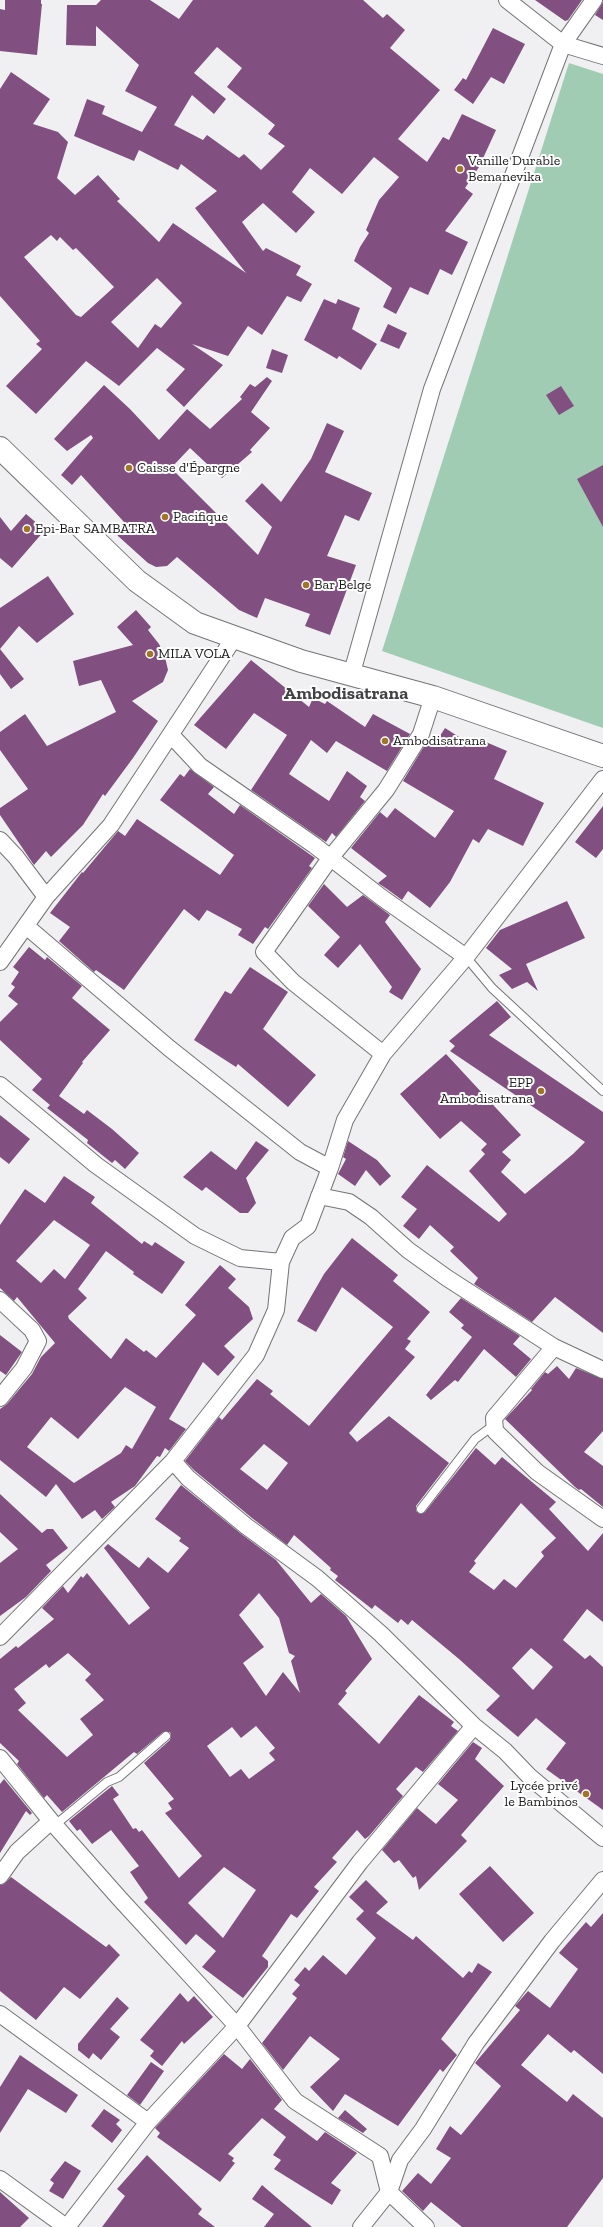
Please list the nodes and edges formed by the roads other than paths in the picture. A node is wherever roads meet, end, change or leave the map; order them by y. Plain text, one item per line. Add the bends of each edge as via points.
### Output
1 (507, 0) edge
2 (594, 0) edge
3 (564, 44) junction
4 (603, 56) edge
5 (0, 448) edge
6 (234, 638) junction
7 (351, 676) junction
8 (433, 697) junction
9 (171, 735) junction
10 (603, 756) edge
11 (603, 779) edge
12 (0, 840) edge
13 (330, 857) junction
14 (46, 897) junction
15 (26, 926) junction
16 (466, 957) junction
17 (0, 962) edge
18 (383, 1054) junction
19 (0, 1085) edge
20 (603, 1091) edge
21 (330, 1168) junction
22 (319, 1196) junction
23 (281, 1262) junction
24 (0, 1300) edge
25 (554, 1347) junction
26 (603, 1370) edge
27 (0, 1398) edge
28 (494, 1425) junction
29 (173, 1461) junction
30 (421, 1509) dead end
31 (603, 1519) edge
32 (0, 1637) edge
33 (474, 1726) junction
34 (166, 1736) dead end
35 (0, 1758) edge
36 (53, 1823) junction
37 (603, 1838) edge
38 (0, 1876) edge
39 (603, 1880) edge
40 (0, 2014) edge
41 (237, 2026) junction
42 (148, 2122) junction
43 (0, 2179) edge
44 (389, 2192) junction
45 (66, 2227) edge
46 (361, 2227) edge
47 (426, 2227) edge

1 - 3 street
2 - 3 street
3 - 4 street
3 - 7 street via 432,389
5 - 6 main road via 137,581 195,623
6 - 7 main road
6 - 9 street
7 - 8 main road
8 - 10 main road
8 - 13 street via 421,734 386,790
9 - 13 street via 200,766
9 - 14 street via 111,825
11 - 16 street
12 - 14 street via 16,856
13 - 16 street via 381,897
13 - 18 street via 264,952 293,982
14 - 15 street
15 - 17 street
15 - 21 street via 169,1048 300,1152
16 - 18 street
16 - 20 lane via 492,988
18 - 21 street via 345,1120
19 - 23 street via 96,1165 196,1236 240,1258
21 - 22 street
22 - 23 street via 308,1226 292,1238
22 - 25 street via 349,1202 447,1278
23 - 29 street via 276,1310 256,1355
24 - 27 street via 32,1330 38,1341 24,1368
25 - 26 street
25 - 28 street via 494,1418
28 - 30 lane via 475,1440
28 - 31 street via 495,1431 537,1472
29 - 32 street
29 - 33 street via 188,1478 246,1526 316,1578 375,1629
33 - 37 street
33 - 41 street via 360,1862
34 - 36 lane via 119,1777 107,1782
35 - 36 street
36 - 38 street via 17,1852
36 - 41 street
39 - 44 street via 552,1941 476,2043 423,2129 400,2160
40 - 42 street
41 - 42 street
41 - 44 street via 295,2102 380,2156
42 - 45 street
43 - 45 street
44 - 46 street
44 - 47 street

